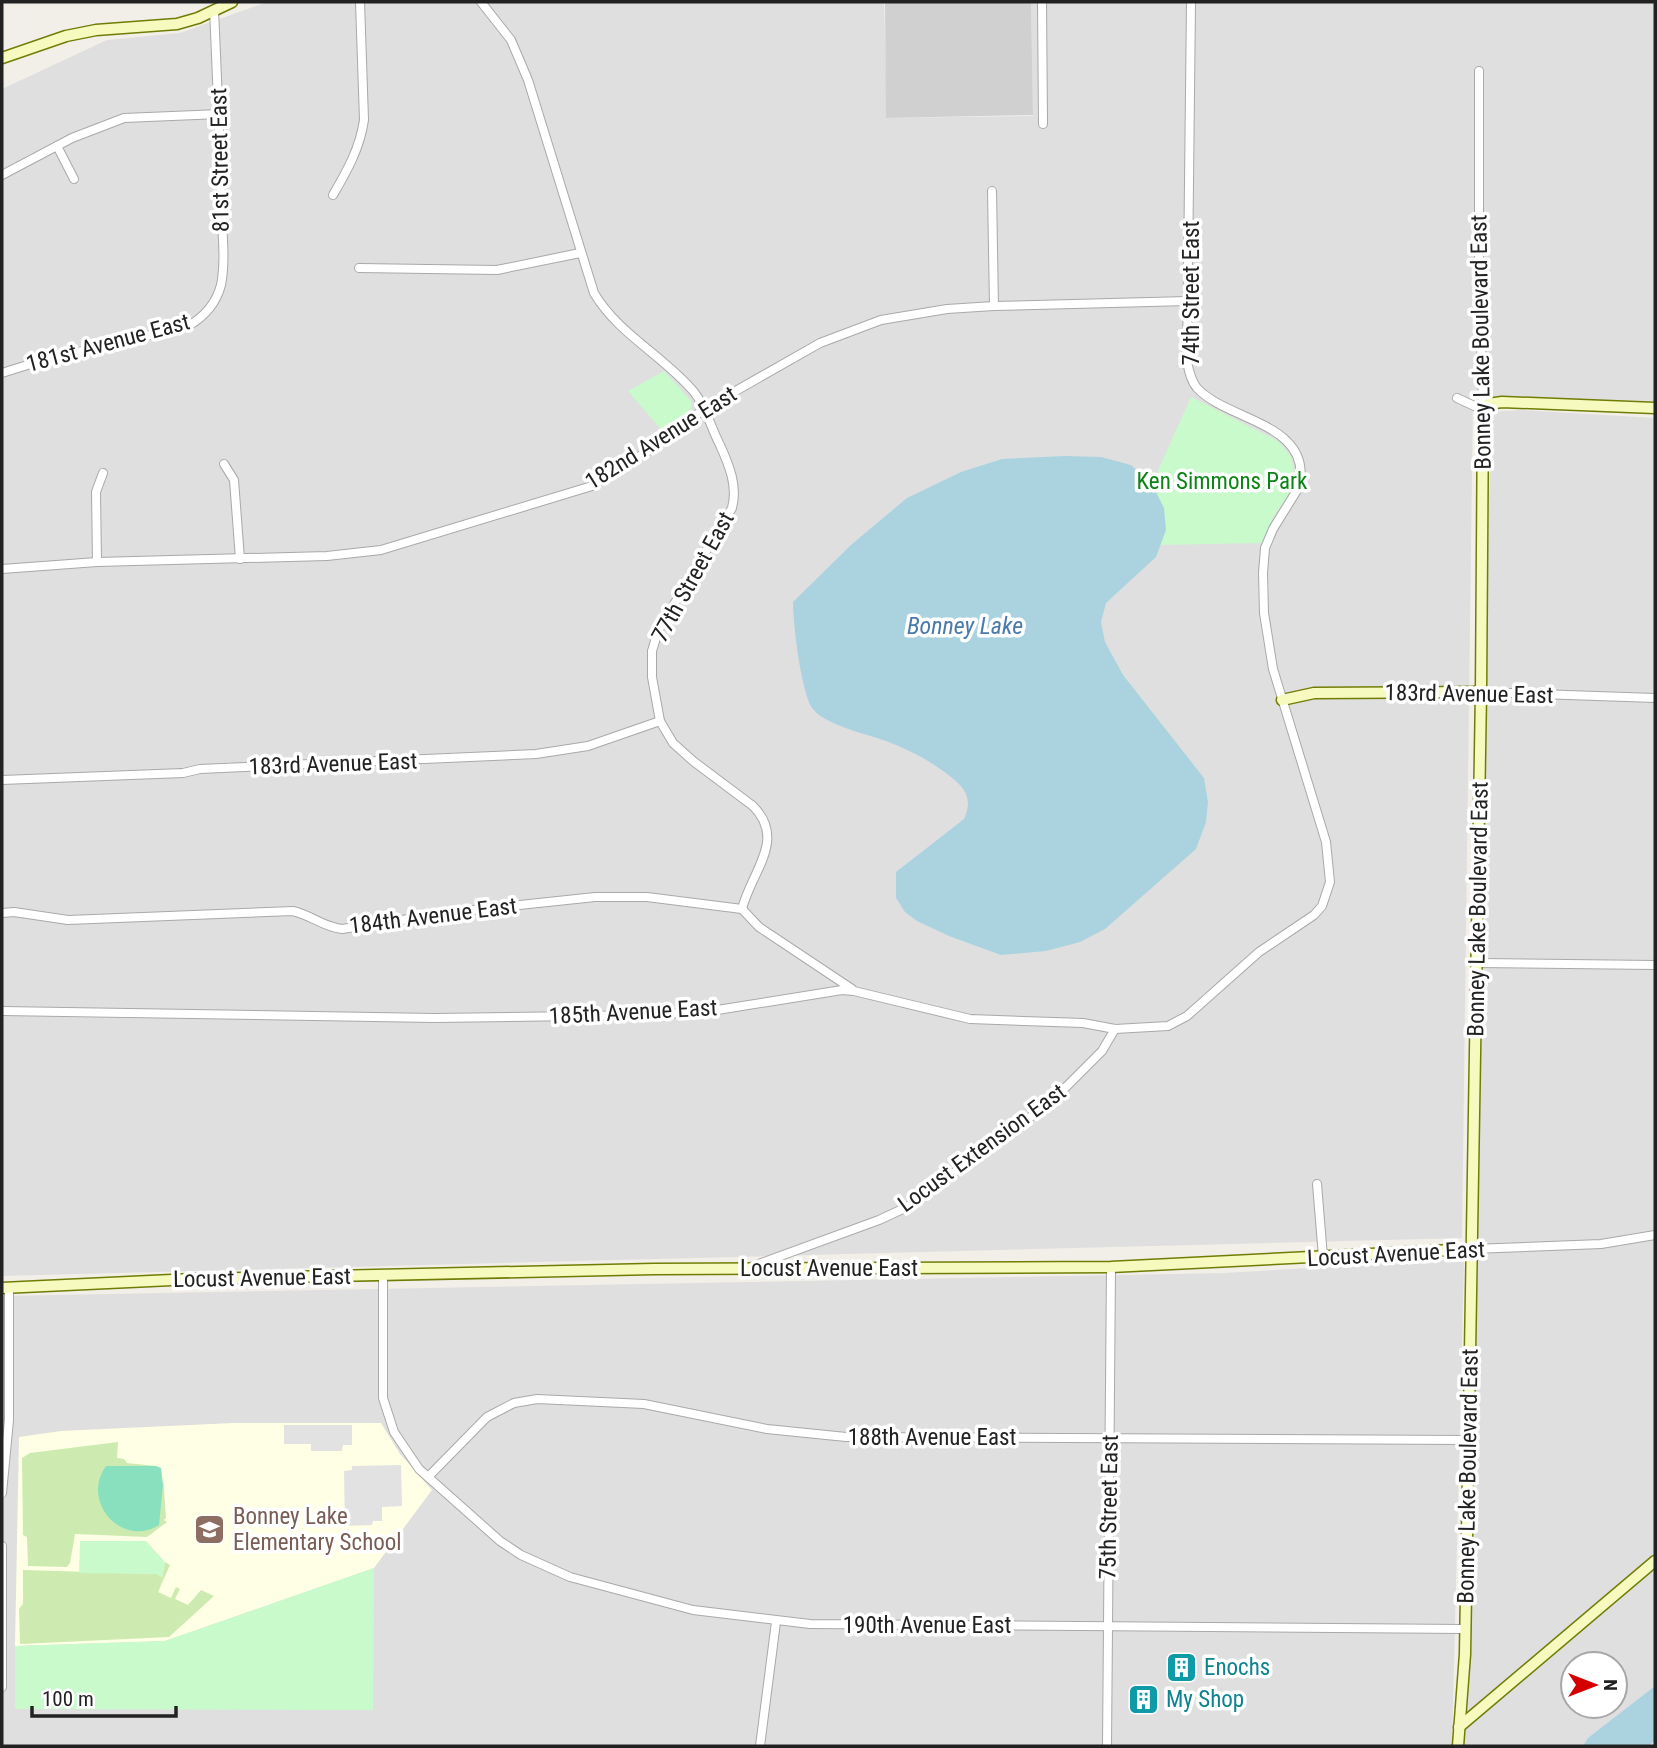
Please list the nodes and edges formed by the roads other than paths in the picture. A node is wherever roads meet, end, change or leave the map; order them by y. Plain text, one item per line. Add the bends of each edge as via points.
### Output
1 (232, 2) edge
2 (360, 2) edge
3 (481, 2) edge
4 (1042, 2) edge
5 (1191, 2) edge
6 (214, 10) junction
7 (2, 58) edge
8 (1479, 71) dead end
9 (220, 114) junction
10 (1043, 124) dead end
11 (57, 146) junction
12 (2, 175) edge
13 (74, 179) dead end
14 (992, 191) dead end
15 (333, 195) dead end
16 (580, 253) junction
17 (359, 268) dead end
18 (1188, 301) junction
19 (994, 306) junction
20 (211, 308) joint
21 (2, 373) edge
22 (1457, 398) dead end
23 (1655, 408) edge
24 (704, 409) junction
25 (1483, 410) junction
26 (224, 464) dead end
27 (103, 473) dead end
28 (240, 559) junction
29 (96, 562) junction
30 (2, 569) edge
31 (1481, 692) junction
32 (1655, 698) edge
33 (1283, 700) junction
34 (660, 721) junction
35 (2, 780) edge
36 (742, 909) junction
37 (2, 913) edge
38 (1306, 919) joint
39 (1477, 962) junction
40 (1655, 965) edge
41 (854, 991) junction
42 (2, 1011) edge
43 (1115, 1029) junction
44 (1317, 1184) dead end
45 (1655, 1235) edge
46 (1472, 1250) junction
47 (1323, 1257) junction
48 (1111, 1267) junction
49 (749, 1268) junction
50 (383, 1276) junction
51 (5, 1288) edge
52 (1110, 1438) junction
53 (1468, 1440) junction
54 (428, 1478) junction
55 (2, 1493) edge
56 (2, 1546) edge
57 (1655, 1561) edge
58 (776, 1622) junction
59 (1107, 1625) junction
60 (1465, 1629) junction
61 (2, 1647) edge
62 (2, 1687) edge
63 (1460, 1727) junction
64 (760, 1746) edge
65 (1107, 1746) edge
66 (1458, 1746) edge

1 - 6 street
2 - 15 street via 364,120 351,164
3 - 16 street, 77th Street East via 517,50
4 - 10 street
5 - 18 street, 74th Street East
6 - 7 street via 177,23 111,27 66,36
6 - 9 street, 81st Street East
8 - 25 street, Bonney Lake Boulevard East
9 - 11 street via 124,118
9 - 20 street, 81st Street East via 222,278
11 - 12 street
11 - 13 street
14 - 19 street
16 - 17 street via 497,270
16 - 24 street, 77th Street East via 599,301 685,382
18 - 19 street, 182nd Avenue East
18 - 33 street, 74th Street East via 1187,362 1194,383 1210,397 1283,437 1300,465 1299,487 1273,529 1263,561 1266,635
19 - 24 street, 182nd Avenue East via 912,314 851,329
20 - 21 street, 181st Avenue East via 188,326
22 - 25 street
23 - 25 street via 1502,402 1488,404
24 - 28 street, 182nd Avenue East via 592,486 381,550
24 - 34 street, 77th Street East via 727,462 734,499 654,642 652,677
25 - 31 street, Bonney Lake Boulevard East
26 - 28 street via 234,480
27 - 29 street via 96,492
28 - 29 street, 182nd Avenue East
29 - 30 street, 182nd Avenue East
31 - 32 street, 183rd Avenue East
31 - 33 street, 183rd Avenue East via 1314,694
31 - 39 street, Bonney Lake Boulevard East
33 - 38 street, 74th Street East via 1329,864 1326,898
34 - 35 street, 183rd Avenue East via 588,746 536,754
34 - 36 street, 77th Street East via 682,752 765,820 766,851
36 - 37 street, 184th Avenue East via 647,897 595,897 342,929 293,911 68,920
36 - 41 street via 759,927
38 - 43 street, 185th Avenue East via 1180,1021
39 - 40 street
39 - 46 street, Bonney Lake Boulevard East
41 - 42 street, 185th Avenue East via 652,1015 435,1018
41 - 43 street, 185th Avenue East via 970,1018 1083,1023
43 - 49 street, Locust Extension East via 1102,1051 1051,1102 907,1207
44 - 47 street
45 - 46 street, Locust Avenue East via 1601,1244
46 - 47 street, Locust Avenue East
46 - 53 street, Bonney Lake Boulevard East
47 - 48 street, Locust Avenue East
48 - 49 street, Locust Avenue East
48 - 52 street, 75th Street East
49 - 50 street, Locust Avenue East
50 - 51 street, Locust Avenue East
50 - 54 street, 190th Avenue East via 383,1398 394,1432
51 - 55 street via 9,1420
52 - 53 street, 188th Avenue East
52 - 54 street, 188th Avenue East via 820,1436 644,1404 537,1399 514,1403 487,1417
52 - 59 street, 75th Street East
53 - 60 street, Bonney Lake Boulevard East
54 - 58 street, 190th Avenue East via 500,1541 549,1568 681,1608
56 - 61 street
57 - 63 street
58 - 59 street, 190th Avenue East
58 - 64 street
59 - 60 street, 190th Avenue East
59 - 65 street, 75th Street East
60 - 63 street, Bonney Lake Boulevard East
61 - 62 street
63 - 66 street, Bonney Lake Boulevard East

